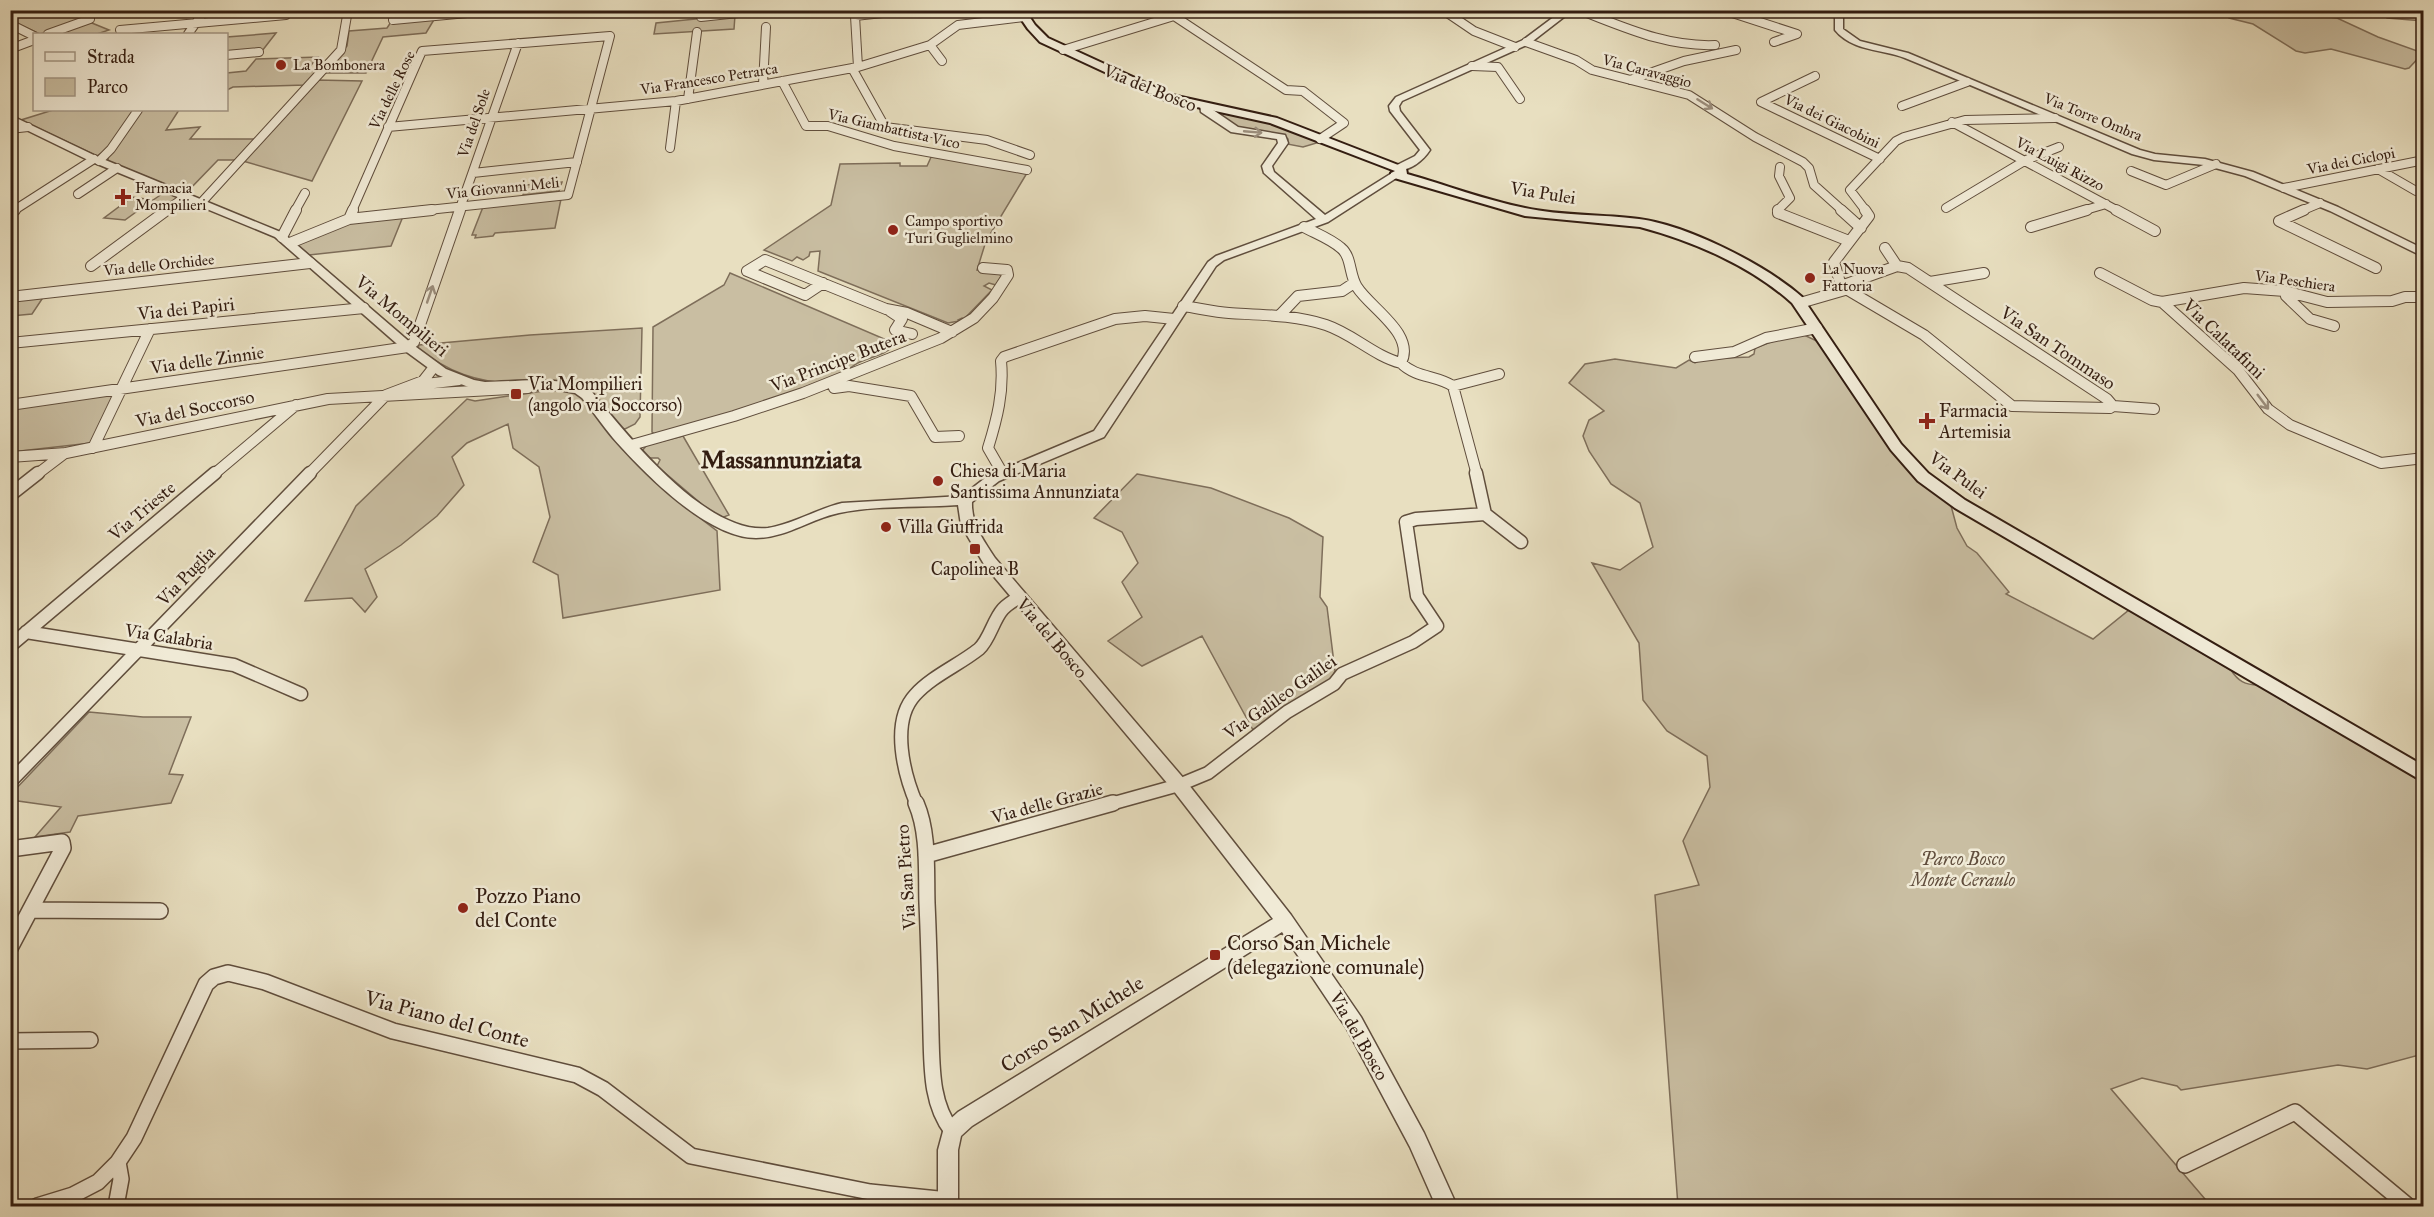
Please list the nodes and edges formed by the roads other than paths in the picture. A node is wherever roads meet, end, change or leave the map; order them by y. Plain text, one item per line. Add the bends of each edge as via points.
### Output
1 (205, 10) edge
2 (348, 10) edge
3 (499, 10) edge
4 (766, 10) edge
5 (1165, 10) edge
6 (1443, 10) edge
7 (1569, 10) edge
8 (1579, 10) edge
9 (1723, 10) edge
10 (1839, 10) edge
11 (901, 11) edge
12 (1022, 14) edge
13 (286, 15) dead end
14 (1174, 16) junction
15 (701, 17) dead end
16 (90, 19) dead end
17 (393, 20) dead end
18 (196, 23) junction
19 (10, 24) edge
20 (766, 27) dead end
21 (120, 30) dead end
22 (697, 32) dead end
23 (51, 33) edge
24 (189, 33) edge
25 (610, 36) joint
26 (33, 37) edge
27 (33, 38) edge
28 (1526, 42) junction
29 (1774, 42) dead end
30 (518, 43) junction
31 (930, 45) junction
32 (1715, 45) dead end
33 (1515, 47) junction
34 (10, 49) edge
35 (1063, 50) junction
36 (1736, 50) dead end
37 (259, 52) dead end
38 (228, 55) edge
39 (942, 61) dead end
40 (1472, 66) junction
41 (855, 67) junction
42 (1815, 76) dead end
43 (1630, 80) junction
44 (782, 81) junction
45 (1967, 82) junction
46 (763, 84) junction
47 (688, 99) junction
48 (1520, 99) dead end
49 (676, 101) junction
50 (1902, 106) dead end
51 (1203, 107) junction
52 (593, 109) junction
53 (137, 111) edge
54 (492, 118) junction
55 (2055, 118) junction
56 (12, 122) edge
57 (1952, 122) junction
58 (388, 127) junction
59 (1320, 139) junction
60 (1341, 147) junction
61 (2059, 147) dead end
62 (670, 148) dead end
63 (1030, 155) dead end
64 (1880, 159) junction
65 (96, 160) junction
66 (2026, 160) junction
67 (2424, 160) edge
68 (577, 162) junction
69 (2216, 164) junction
70 (1780, 167) dead end
71 (117, 168) junction
72 (2378, 169) junction
73 (1027, 170) dead end
74 (1396, 171) junction
75 (2131, 171) dead end
76 (473, 173) junction
77 (2284, 188) junction
78 (2416, 191) dead end
79 (305, 193) dead end
80 (78, 194) dead end
81 (185, 197) junction
82 (201, 203) junction
83 (2320, 203) junction
84 (2106, 204) junction
85 (462, 206) junction
86 (1946, 208) dead end
87 (10, 213) edge
88 (348, 219) junction
89 (1324, 220) junction
90 (1304, 227) junction
91 (2031, 227) dead end
92 (1861, 228) junction
93 (2155, 231) dead end
94 (286, 240) junction
95 (1849, 241) junction
96 (1885, 248) dead end
97 (2424, 254) edge
98 (310, 263) junction
99 (91, 266) dead end
100 (1897, 266) junction
101 (983, 268) dead end
102 (2376, 268) dead end
103 (793, 271) junction
104 (1984, 273) dead end
105 (2100, 273) dead end
106 (1930, 282) junction
107 (776, 283) junction
108 (823, 283) junction
109 (1354, 283) junction
110 (1843, 288) junction
111 (2285, 291) junction
112 (10, 297) edge
113 (2424, 297) edge
114 (1799, 301) junction
115 (2162, 302) junction
116 (1183, 306) junction
117 (364, 308) junction
118 (886, 309) junction
119 (1280, 315) junction
120 (920, 319) junction
121 (1174, 319) junction
122 (2334, 326) dead end
123 (1817, 328) junction
124 (150, 329) junction
125 (952, 332) junction
126 (912, 334) junction
127 (10, 343) edge
128 (408, 347) junction
129 (1695, 357) dead end
130 (893, 358) junction
131 (1401, 363) junction
132 (434, 367) junction
133 (1499, 374) dead end
134 (452, 379) junction
135 (412, 386) junction
136 (1453, 386) junction
137 (529, 388) junction
138 (121, 389) junction
139 (815, 390) junction
140 (429, 394) junction
141 (386, 395) junction
142 (297, 404) junction
143 (10, 405) edge
144 (2012, 406) junction
145 (2113, 406) junction
146 (2154, 409) dead end
147 (2022, 415) dead end
148 (959, 436) dead end
149 (628, 446) junction
150 (93, 448) junction
151 (66, 453) junction
152 (10, 457) edge
153 (2424, 458) edge
154 (1003, 474) junction
155 (10, 495) edge
156 (965, 501) junction
157 (1485, 514) junction
158 (1521, 543) dead end
159 (1018, 598) junction
160 (26, 632) junction
161 (10, 646) edge
162 (139, 650) junction
163 (302, 694) dead end
164 (2424, 775) edge
165 (10, 782) edge
166 (1179, 785) junction
167 (10, 849) edge
168 (926, 855) junction
169 (30, 910) junction
170 (160, 911) dead end
171 (1285, 921) junction
172 (10, 948) edge
173 (90, 1040) dead end
174 (10, 1041) edge
175 (952, 1131) junction
176 (118, 1162) junction
177 (2185, 1165) dead end
178 (948, 1203) edge
179 (37, 1206) edge
180 (116, 1206) edge
181 (1446, 1206) edge
182 (2408, 1206) edge

1 - 18 street
2 - 82 street via 341,50
3 - 17 street
4 - 15 street
5 - 14 street
6 - 33 street via 1474,31
7 - 28 street
8 - 32 street via 1662,40 1698,47
9 - 29 street via 1797,34
10 - 45 street, Via Torre Ombra via 1839,30 1851,40 1905,56
11 - 41 street via 855,16
12 - 31 street, Via Francesco Petrarca via 958,26
12 - 35 main road, Via del Bosco via 1037,34
13 - 18 street
14 - 35 street
14 - 59 street via 1286,90 1303,90 1344,123
16 - 23 street
18 - 21 street
18 - 24 street
19 - 26 street
20 - 46 street
22 - 47 street
25 - 30 street, Via delle Rose
25 - 52 street, Via Giovanni Meli
27 - 34 street
28 - 33 street
28 - 43 street, Via Caravaggio via 1592,70
30 - 54 street, Via del Sole
30 - 58 street, Via delle Rose via 422,51
31 - 39 street
31 - 41 street, Via Francesco Petrarca
33 - 40 street
35 - 51 main road, Via del Bosco via 1152,92
36 - 43 street via 1684,61
37 - 38 street
40 - 48 street via 1498,67
40 - 74 street via 1399,99 1395,111 1423,146 1424,154
41 - 44 street, Via Francesco Petrarca
41 - 63 street via 885,127 987,140
42 - 64 street, Via dei Giacobini via 1761,102
43 -> 92 street, Via Caravaggio via 1689,95 1755,137 1799,159 1809,168 1814,185
44 - 46 street, Via Francesco Petrarca
44 - 73 street, Via Giambattista Vico via 806,126 828,126 894,146
45 - 50 street
45 - 55 street, Via Torre Ombra
46 - 47 street, Via Francesco Petrarca
47 - 49 street, Via Francesco Petrarca
49 - 52 street, Via Francesco Petrarca
49 - 62 street
51 - 59 main road via 1273,120
51 -> 89 street, Via del Bosco via 1229,128 1281,137 1283,143 1268,163 1269,173
52 - 54 street, Via Francesco Petrarca
52 - 68 street, Via Giovanni Meli
53 - 65 street via 111,148
54 - 58 street, Via Francesco Petrarca
54 - 76 street, Via del Sole
55 - 57 street
55 - 69 street, Via Torre Ombra via 2136,152
56 - 65 street, Via Mompilieri
57 - 64 street via 1896,141
57 - 66 street, Via Luigi Rizzo
58 - 88 street, Via delle Rose
59 - 60 main road
60 - 74 main road
60 - 74 main road
61 - 66 street
64 - 92 street via 1850,190 1868,214
65 - 71 street, Via Mompilieri
65 - 87 street
66 - 84 street, Via Luigi Rizzo
66 - 86 street
67 - 72 street, Via dei Ciclopi
68 - 76 street
68 - 85 street, Via Giovanni Meli via 568,195
69 - 75 street via 2166,185
69 - 77 street, Via Torre Ombra
70 - 95 street via 1779,176 1790,198 1776,211
71 - 80 street
71 - 81 street, Via Mompilieri
72 - 77 street, Via dei Ciclopi
72 - 78 street
74 - 89 street
74 - 114 main road, Via Pulei via 1525,212 1659,227 1762,275
76 - 85 street, Via del Sole
77 - 83 street, Via Torre Ombra
79 - 94 street
81 - 82 street, Via Mompilieri
81 - 99 street
82 - 94 street, Via Mompilieri
83 - 97 street, Via Torre Ombra
83 - 102 street via 2278,221
84 - 91 street
84 - 93 street, Via Luigi Rizzo
85 - 88 street, Via Giovanni Meli
128 -> 85 street, Via del Sole via 414,342
88 - 94 street
89 - 90 street
90 - 109 street via 1342,248
90 - 116 street via 1220,258
92 - 95 street
94 - 98 street, Via Mompilieri
95 - 110 street via 1834,262
96 - 100 street
98 - 112 street, Via delle Orchidee
98 - 117 street, Via Mompilieri
100 - 106 street, Via San Tommaso
100 - 110 street
101 - 125 street, Via Principe Butera via 1007,270 1008,275 973,319
103 - 107 street
103 - 107 street via 765,260 747,271
103 - 108 street
104 - 106 street
105 - 115 street
106 - 145 street, Via San Tommaso
107 - 108 street via 805,295
108 - 118 street
109 - 119 street via 1335,293 1298,296
109 - 131 street via 1402,341 1405,355
110 - 114 street
110 - 144 street via 1924,335
111 - 113 street, Via Peschiera via 2327,302 2392,302
111 - 115 street, Via Peschiera via 2244,288
111 - 122 street via 2310,319
114 - 123 main road, Via Pulei
115 -> 153 street, Via Calatafimi via 2238,370 2281,420 2381,463
116 - 119 street
116 - 121 street
117 - 124 street, Via dei Papiri
117 - 128 street, Via Mompilieri
118 - 120 street
118 - 126 street via 902,320 895,330
119 - 131 street via 1338,329 1392,362
120 - 125 street
120 - 126 street
121 - 154 street via 1099,434
121 - 154 street via 1115,319 1004,357 1003,397 988,448
123 - 129 street via 1766,338 1727,354
123 - 164 main road, Via Pulei via 1896,447 1937,488
124 - 127 street, Via dei Papiri
124 - 138 street
125 - 130 street, Via Principe Butera
126 - 130 street
128 - 132 street, Via Mompilieri
128 - 138 street, Via delle Zinnie
130 - 139 street, Via Principe Butera
131 - 136 street via 1415,374
132 - 134 street, Via Mompilieri
132 - 135 street via 423,381
133 - 136 street
134 - 135 street
134 - 137 street, Via Mompilieri via 484,386
134 - 140 street
135 - 141 street
136 - 157 street
137 - 140 street
137 - 149 street, Via Mompilieri via 559,386 579,390
138 - 143 street, Via delle Zinnie
138 - 150 street
139 - 148 street via 849,386 911,396 934,437
139 - 149 street, Via Principe Butera via 736,417
140 - 141 street
141 - 142 street, Via del Soccorso
141 - 162 street, Via Puglia
142 - 150 street, Via del Soccorso
142 - 160 street, Via Trieste
144 - 145 street, Via San Tommaso
144 - 147 street
145 - 146 street
149 - 156 street, Via Mompilieri via 710,518 737,531 786,530 842,508
150 - 151 street, Via del Soccorso
151 - 152 street, Via del Soccorso
151 - 155 street
154 - 156 street
156 - 159 street, Via del Bosco via 968,526
157 - 158 street
157 - 166 street, Via Galileo Galilei via 1406,522 1418,596 1437,626 1413,642 1342,674 1334,684 1287,712 1208,772
159 - 166 street, Via del Bosco
159 - 168 street, Via San Pietro via 1003,609 981,647 928,682 906,706 902,720 906,780 920,812
160 - 161 street, Via Trieste
160 - 162 street, Via Calabria
162 - 163 street, Via Calabria via 234,665
162 - 165 street, Via Puglia
166 - 168 street, Via delle Grazie
166 - 171 street, Via del Bosco
167 - 169 street via 62,842 63,848
168 - 175 street, Via San Pietro via 936,1100
169 - 170 street
169 - 172 street
171 - 175 street, Corso San Michele via 986,1106
171 - 181 street, Via del Bosco via 1354,1023 1417,1140
173 - 174 street
175 - 178 street
176 - 178 street, Via Piano del Conte via 134,1138 206,984 228,973 265,982 393,1031 590,1080 691,1156 870,1192
176 - 179 street, Via Piano del Conte via 98,1182
176 - 180 street via 122,1174
177 - 182 street via 2295,1112

